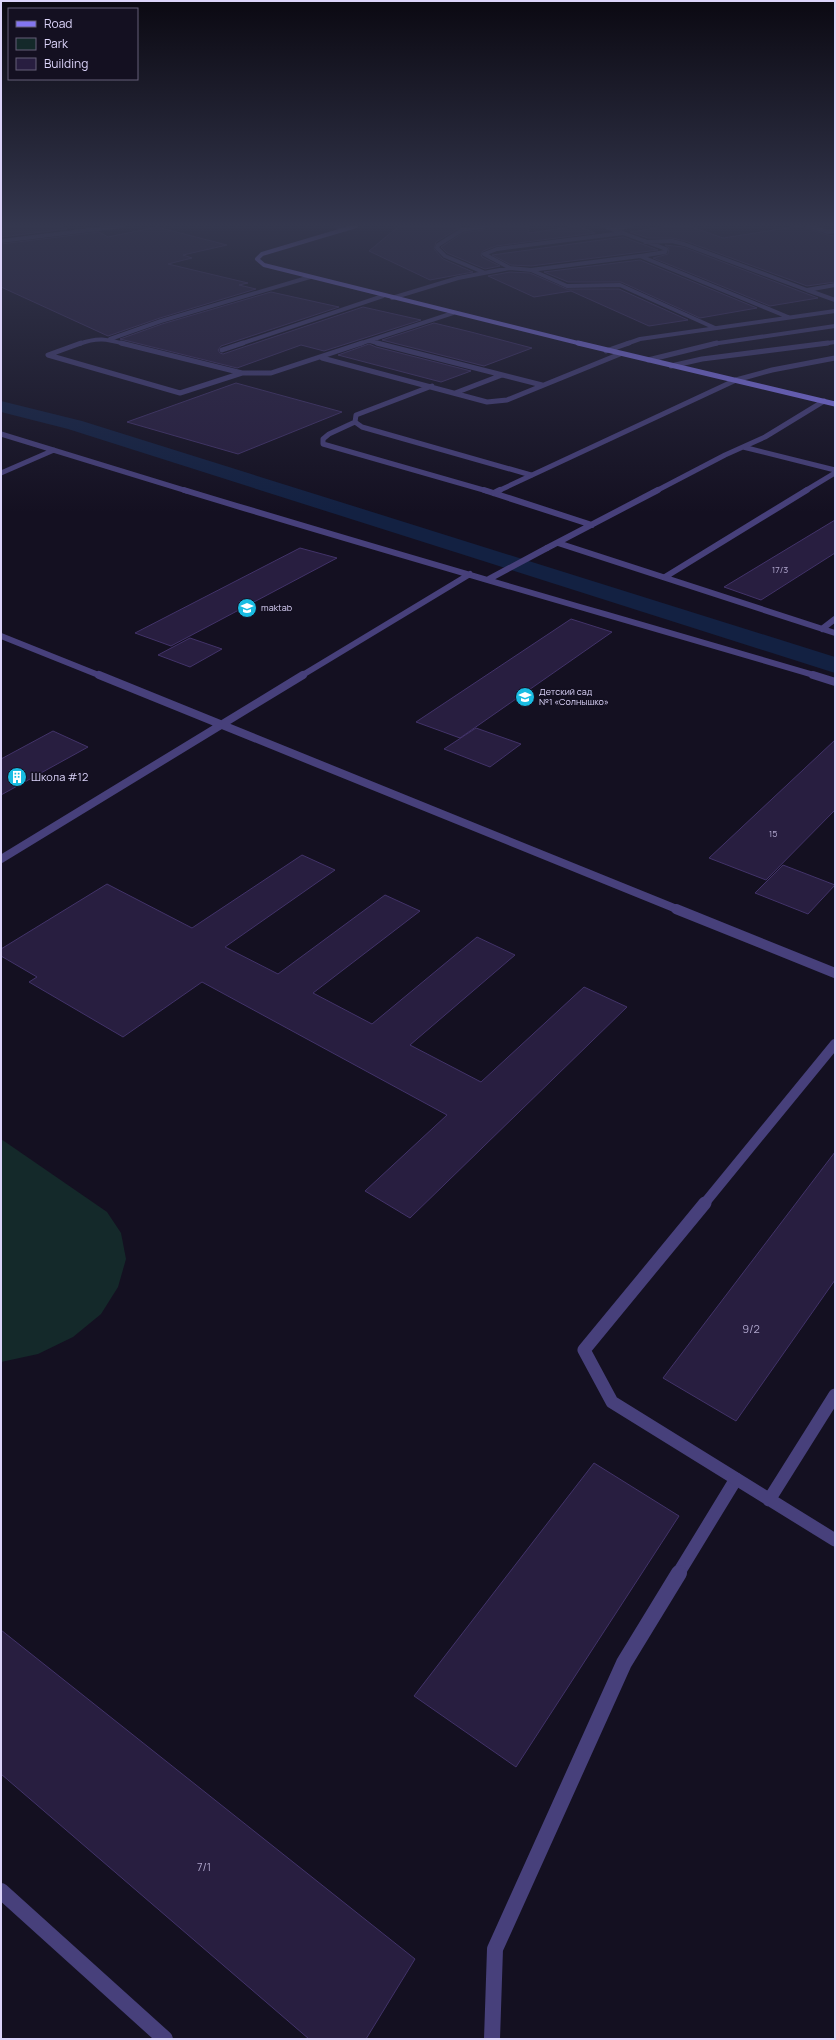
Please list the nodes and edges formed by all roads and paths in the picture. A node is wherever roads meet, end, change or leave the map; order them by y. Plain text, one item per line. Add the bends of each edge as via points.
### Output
1 (161, 321) edge
2 (308, 321) edge
3 (429, 321) edge
4 (487, 321) edge
5 (700, 321) edge
6 (760, 321) edge
7 (835, 326) edge
8 (715, 328) junction
9 (111, 340) junction
10 (370, 341) junction
11 (835, 342) edge
12 (222, 350) dead end
13 (606, 350) junction
14 (620, 354) junction
15 (322, 358) junction
16 (835, 358) edge
17 (648, 360) junction
18 (671, 366) junction
19 (242, 373) junction
20 (502, 375) junction
21 (736, 380) junction
22 (542, 385) junction
23 (432, 386) junction
24 (455, 393) junction
25 (824, 401) junction
26 (835, 404) edge
27 (355, 422) junction
28 (1, 434) edge
29 (743, 448) junction
30 (54, 450) junction
31 (835, 470) edge
32 (1, 472) edge
33 (835, 473) edge
34 (531, 475) junction
35 (494, 493) junction
36 (592, 525) junction
37 (558, 542) junction
38 (470, 574) junction
39 (665, 577) junction
40 (489, 579) junction
41 (835, 619) edge
42 (822, 629) junction
43 (835, 633) edge
44 (1, 636) edge
45 (835, 682) edge
46 (221, 726) junction
47 (1, 858) edge
48 (835, 973) edge
49 (835, 1044) edge
50 (835, 1395) edge
51 (736, 1479) junction
52 (769, 1500) junction
53 (835, 1540) edge
54 (1, 1891) edge
55 (165, 2039) edge
56 (492, 2039) edge

1 - 9 street via 109,338
2 - 12 street
3 - 10 street
4 - 13 street
5 - 8 street
6 - 8 street
7 - 17 street via 710,344
8 - 13 street via 640,339
9 - 19 street
9 - 19 street via 92,339 48,355 180,393
10 - 15 street
10 - 20 street
11 - 18 street via 702,359
13 - 14 street
14 - 17 street
14 - 22 street
15 - 19 street via 271,373
15 - 23 street
16 - 21 street
17 - 18 street
18 - 21 street
20 - 22 street
20 - 24 street
21 - 25 street
21 - 34 street
22 - 24 street via 507,400 487,402
23 - 24 street
23 - 27 street via 356,415
25 - 26 street
25 - 29 street via 766,437
27 - 34 street via 362,427
27 - 35 street via 329,434 323,440 323,444
28 - 30 street
29 - 31 street
29 - 36 street
30 - 32 street
30 - 38 street via 324,533
33 - 39 street
34 - 35 street
35 - 36 street
36 - 37 street
37 - 39 street
37 - 40 street
38 - 40 street
38 - 46 street
39 - 42 street
40 - 45 street
41 - 42 street
42 - 43 street
44 - 46 street
46 - 47 street
46 - 48 street
49 - 51 street via 584,1350 612,1402
50 - 52 street
51 - 52 street
51 - 56 street via 624,1663 494,1949
52 - 53 street
54 - 55 street

